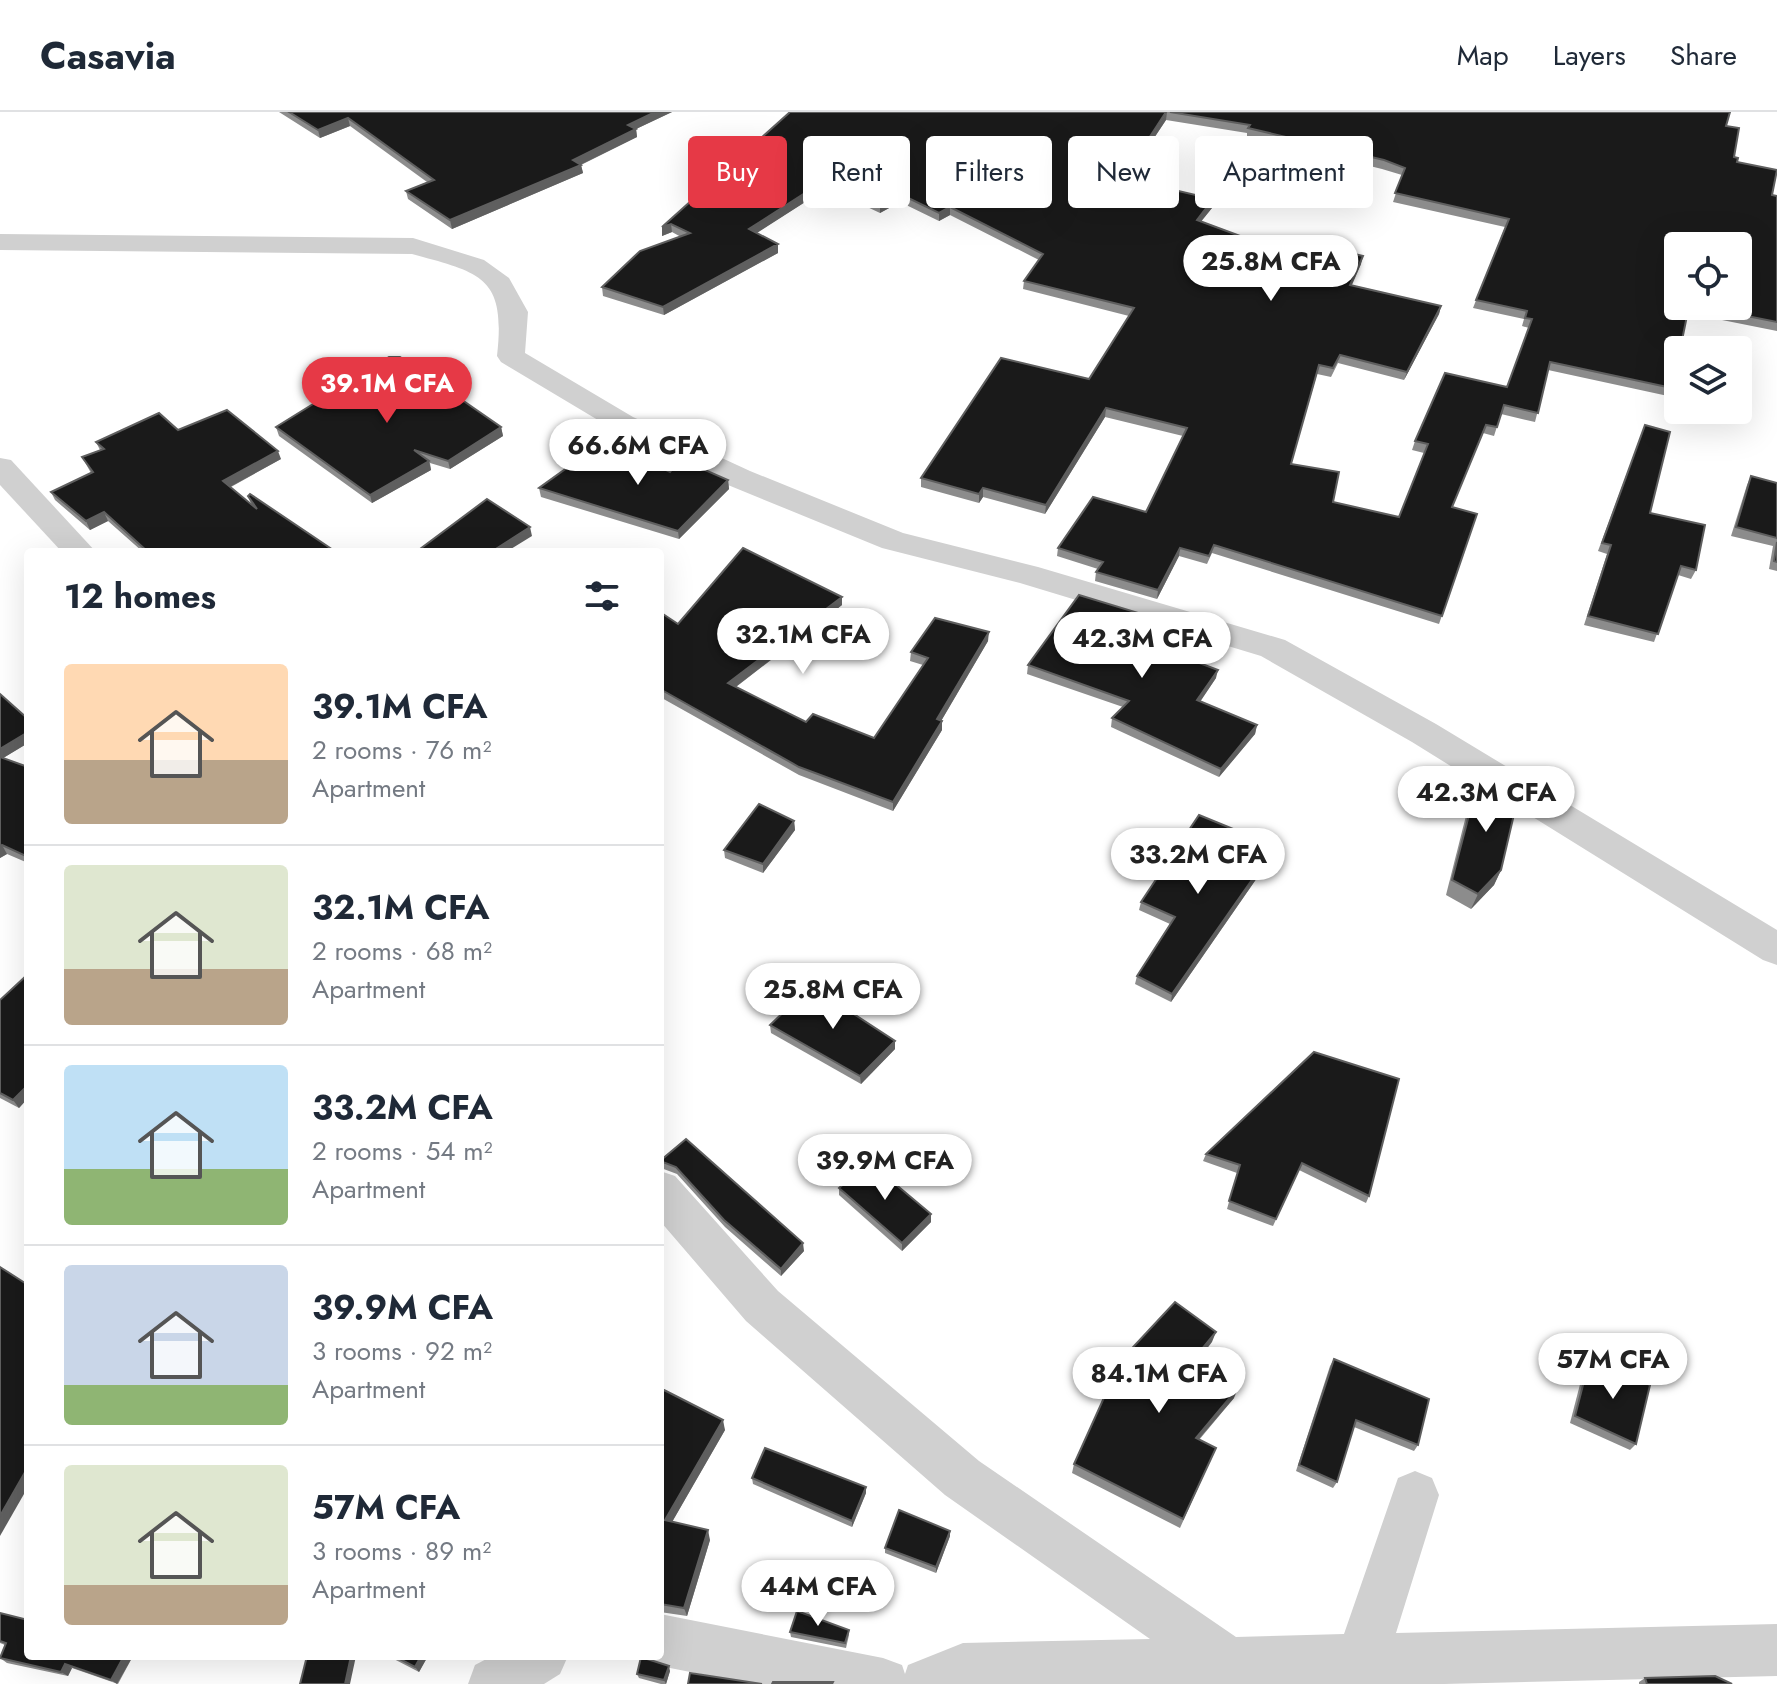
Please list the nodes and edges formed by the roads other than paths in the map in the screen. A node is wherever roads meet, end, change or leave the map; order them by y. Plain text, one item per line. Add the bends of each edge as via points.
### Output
1 (0, 242) edge
2 (0, 467) edge
3 (76, 548) edge
4 (1777, 949) edge
5 (664, 1195) edge
6 (1415, 1495) dead end
7 (664, 1641) edge
8 (1777, 1650) edge
9 (535, 1660) edge
10 (1228, 1662) junction
11 (1362, 1672) edge
12 (494, 1684) edge
13 (883, 1684) edge
14 (927, 1684) edge

1 - 4 street via 413,246 478,264 501,286 514,311 511,356 623,423 893,541 1027,574 1273,648 1424,733
2 - 3 street
5 - 10 street via 762,1306 962,1478
6 - 11 street
7 - 13 street
8 - 11 street
9 - 12 street
10 - 11 street
10 - 14 street via 963,1669

